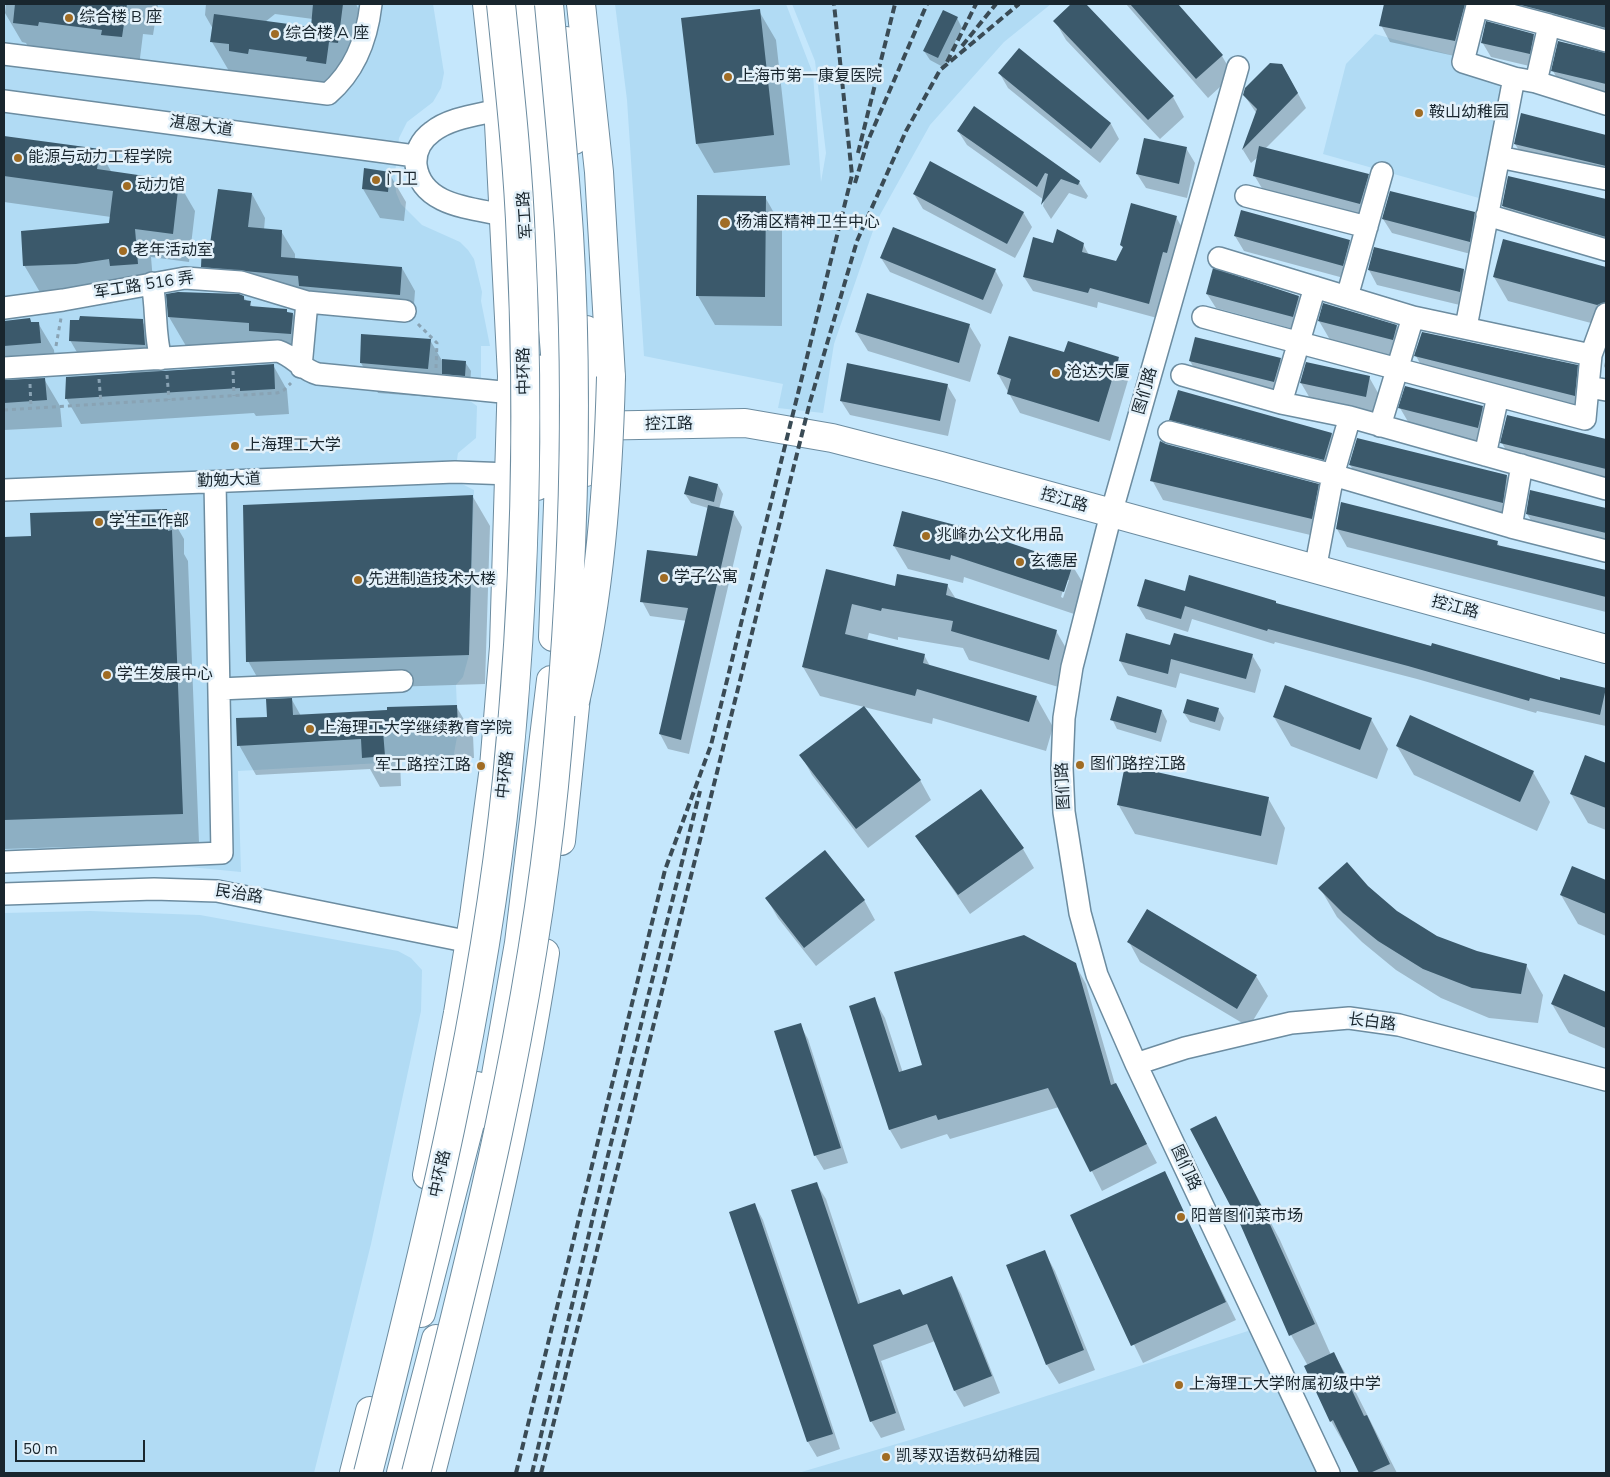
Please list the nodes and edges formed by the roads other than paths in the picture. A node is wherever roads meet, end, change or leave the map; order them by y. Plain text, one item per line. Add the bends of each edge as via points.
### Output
1 (371, 4) edge
2 (487, 4) edge
3 (501, 4) edge
4 (511, 4) edge
5 (526, 4) edge
6 (548, 4) edge
7 (562, 4) edge
8 (581, 4) edge
9 (1549, 24) junction
10 (1606, 40) edge
11 (4, 54) edge
12 (1238, 67) dead end
13 (1514, 78) junction
14 (1536, 82) junction
15 (4, 101) edge
16 (1606, 104) edge
17 (512, 109) junction
18 (406, 155) junction
19 (1499, 157) junction
20 (575, 168) junction
21 (1382, 173) dead end
22 (1606, 178) edge
23 (1246, 196) dead end
24 (503, 215) junction
25 (1488, 215) junction
26 (1367, 227) junction
27 (1606, 250) edge
28 (1219, 258) dead end
29 (152, 283) junction
30 (1315, 287) junction
31 (1347, 297) junction
32 (307, 302) junction
33 (4, 308) edge
34 (405, 312) road end
35 (1606, 314) edge
36 (1203, 317) dead end
37 (1413, 317) junction
38 (1466, 327) junction
39 (1298, 343) junction
40 (1591, 355) junction
41 (163, 359) junction
42 (301, 367) junction
43 (4, 368) edge
44 (1398, 369) junction
45 (1182, 375) dead end
46 (1597, 389) edge
47 (512, 393) junction
48 (1498, 396) junction
49 (1281, 403) junction
50 (1350, 417) junction
51 (512, 425) junction
52 (551, 426) junction
53 (588, 426) junction
54 (1380, 426) junction
55 (1168, 432) dead end
56 (1485, 455) junction
57 (1522, 465) junction
58 (510, 474) junction
59 (1333, 475) junction
60 (215, 482) junction
61 (1606, 489) edge
62 (4, 490) edge
63 (1111, 514) junction
64 (1511, 527) junction
65 (1606, 551) edge
66 (1315, 570) junction
67 (1606, 650) edge
68 (525, 669) junction
69 (402, 681) dead end
70 (219, 689) junction
71 (499, 707) junction
72 (554, 789) junction
73 (4, 862) edge
74 (4, 894) edge
75 (470, 942) junction
76 (530, 1044) junction
77 (1136, 1064) junction
78 (1606, 1080) edge
79 (492, 1098) junction
80 (354, 1473) edge
81 (368, 1473) edge
82 (380, 1473) edge
83 (401, 1473) edge
84 (416, 1473) edge
85 (431, 1473) edge
86 (1329, 1473) edge

1 - 11 street via 366,34 354,64 328,94
2 - 17 main road, 军工路
3 - 81 main road, 中环路, bridge via 512,103 526,376 520,590 507,772 488,918 457,1097 419,1274
4 - 17 main road, 军工路
5 - 17 main road
6 - 72 main road, bridge via 569,237 573,376 572,514
7 - 20 main road
8 - 72 main road, bridge via 600,172 610,377 609,450 586,653
9 - 10 street
9 - 13 street via 1476,6 1463,62
9 - 14 street
12 - 63 street, 图们路
13 - 14 street
13 - 19 street
14 - 16 street
15 - 18 street, 湛恩大道
17 - 18 street via 447,124 432,132
17 - 20 main road
17 - 24 main road, 军工路
17 - 52 main road, 军工路
18 - 24 street via 425,186 438,198
19 - 22 street
19 - 25 street
20 - 53 main road via 583,237
21 - 26 street
23 - 26 street
24 - 47 main road, 军工路
25 - 27 street
25 - 38 street
26 - 31 street
28 - 30 street
29 - 32 street, 军工路 516 弄 via 186,278 241,282
29 - 33 street, 军工路 516 弄
29 - 41 street via 156,337
30 - 31 street
30 - 39 street
31 - 37 street
32 - 34 street, 军工路 516 弄
32 - 42 street
35 - 40 street
36 - 39 street
37 - 38 street
37 - 44 street
38 - 40 street
39 - 44 street
39 - 49 street
40 - 46 street
41 - 42 street via 278,351
41 - 43 street
42 - 47 street via 318,374
44 - 48 street
44 - 54 street
45 - 49 street
46 - 48 street via 1585,419
47 - 51 main road, 军工路
48 - 56 street
49 - 50 street
50 - 54 street
50 - 59 street
51 - 52 main road, 控江路
51 - 58 main road, 军工路
52 - 53 main road, 控江路
52 - 68 main road
52 - 79 main road via 552,675 519,943
53 - 63 main road, 控江路 via 745,424 832,438
53 - 76 main road via 580,652 568,790
54 - 56 street
55 - 59 street
56 - 57 street
57 - 61 street
57 - 64 street
58 - 60 street, 勤勉大道 via 455,472
58 - 71 main road, 军工路
59 - 64 street
59 - 66 street
60 - 62 street, 勤勉大道
60 - 70 street
63 - 66 main road, 控江路
63 - 77 street, 图们路 via 1072,667 1064,718 1064,812 1080,913 1097,976
64 - 65 street
66 - 67 main road, 控江路
68 - 71 main road
68 - 82 main road via 508,873 472,1115
69 - 70 street
70 - 73 street via 222,853
71 - 75 main road, 军工路
72 - 84 main road, bridge via 505,1106
74 - 75 street, 民治路 via 154,889 217,891
75 - 80 main road, 军工路 via 406,1270
76 - 79 main road
76 - 85 main road via 519,1108 478,1289
77 - 78 street, 长白路 via 1185,1048 1291,1023 1349,1018 1399,1025
77 - 86 street, 图们路
79 - 83 main road via 477,1183

